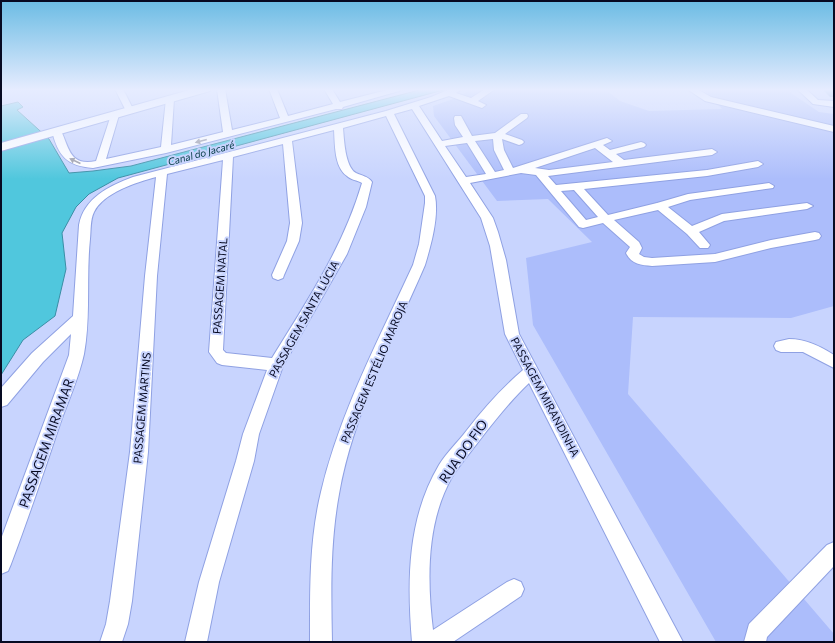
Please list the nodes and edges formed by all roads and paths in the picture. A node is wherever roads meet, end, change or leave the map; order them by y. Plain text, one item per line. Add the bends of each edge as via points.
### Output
1 (101, 119) edge
2 (114, 119) edge
3 (168, 119) edge
4 (226, 119) edge
5 (289, 119) edge
6 (368, 119) edge
7 (392, 119) edge
8 (423, 119) edge
9 (458, 119) edge
10 (520, 119) edge
11 (793, 119) edge
12 (285, 120) joint
13 (338, 126) junction
14 (834, 129) edge
15 (54, 132) junction
16 (228, 134) junction
17 (498, 135) junction
18 (287, 139) junction
19 (468, 139) junction
20 (607, 141) dead end
21 (519, 142) dead end
22 (439, 144) junction
23 (596, 145) junction
24 (641, 145) dead end
25 (1, 147) edge
26 (166, 150) junction
27 (712, 152) dead end
28 (610, 153) junction
29 (228, 155) junction
30 (100, 164) junction
31 (623, 164) junction
32 (758, 164) dead end
33 (521, 170) junction
34 (162, 172) junction
35 (510, 172) junction
36 (540, 173) junction
37 (690, 174) junction
38 (492, 175) junction
39 (464, 181) junction
40 (576, 186) junction
41 (769, 186) dead end
42 (553, 189) junction
43 (710, 193) junction
44 (660, 206) junction
45 (807, 206) dead end
46 (606, 218) junction
47 (691, 232) junction
48 (815, 236) dead end
49 (704, 245) dead end
50 (278, 275) dead end
51 (79, 319) junction
52 (781, 346) dead end
53 (834, 362) edge
54 (276, 365) junction
55 (531, 372) junction
56 (1, 400) edge
57 (834, 552) edge
58 (1, 564) edge
59 (514, 589) dead end
60 (111, 642) edge
61 (196, 642) edge
62 (321, 642) edge
63 (423, 642) edge
64 (434, 642) edge
65 (672, 642) edge
66 (755, 642) edge

1 - 15 main road
2 - 30 street
3 - 26 street
4 - 16 street
5 - 12 street
6 - 13 street, PASSAGEM MIRAMAR
7 - 62 street, PASSAGEM ESTÉLIO MAROJA via 426,187 431,203 426,244 348,426 334,476 324,526
8 - 22 street, PASSAGEM MIRANDINHA
9 - 19 street
10 - 17 street
11 - 14 street
12 - 16 street
13 - 18 street, PASSAGEM MIRAMAR
13 - 54 street, PASSAGEM SANTA LÚCIA via 345,169 351,175 367,182 363,200 350,237
15 - 25 main road
30 -> 15 street via 81,164 68,158
16 -> 26 street
17 - 19 street
17 - 21 street
17 - 35 street via 498,150
18 - 29 street, PASSAGEM MIRAMAR
18 - 50 street via 296,223 293,241
19 - 22 street
19 - 38 street
20 - 23 street
22 - 39 street, PASSAGEM MIRANDINHA
23 - 28 street
23 - 33 street
24 - 28 street
26 - 30 street
27 - 31 street
28 - 31 street
29 - 34 street, PASSAGEM MIRAMAR
29 - 54 street, PASSAGEM NATAL via 216,352 222,359
31 - 36 street
32 - 37 street
33 - 35 street
33 - 36 street
34 - 51 street, PASSAGEM MIRAMAR via 122,186 92,207 86,221 80,275
34 - 60 street, PASSAGEM MARTINS via 151,276 139,452 121,601
35 - 38 street
36 - 42 street
37 - 40 street
37 - 43 street
38 - 39 street
39 - 55 street, PASSAGEM MIRANDINHA via 494,234 512,334
40 - 42 street
40 - 46 street
41 - 43 street
42 - 46 street via 581,224
43 - 44 street
44 - 46 street
44 - 47 street
45 - 47 street via 722,218
46 - 48 street via 635,245 632,253 642,261 715,258
47 - 49 street
51 - 56 street via 49,345
51 - 58 street, PASSAGEM MIRAMAR via 79,337 71,374
52 - 53 street via 793,344 808,347
54 - 61 street, PASSAGEM SANTA LÚCIA via 251,434 209,582
55 - 63 street, RUA DO FIO via 501,399 443,474 436,491 422,543 419,580
55 - 65 street, PASSAGEM MIRANDINHA
57 - 66 street via 757,632
59 - 64 street

